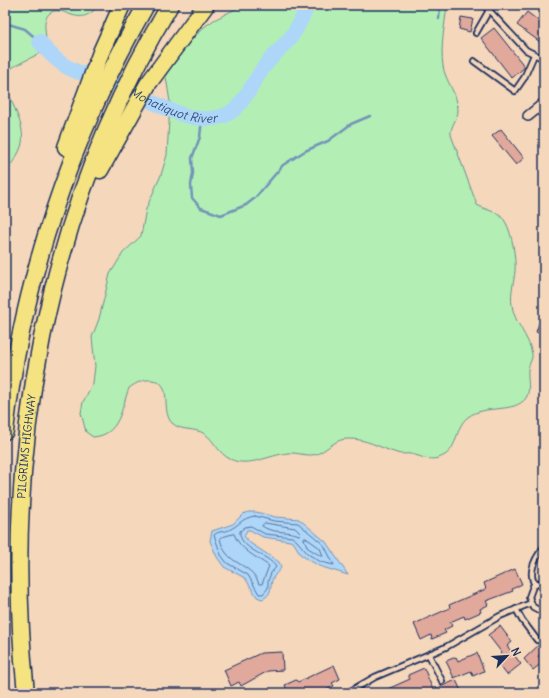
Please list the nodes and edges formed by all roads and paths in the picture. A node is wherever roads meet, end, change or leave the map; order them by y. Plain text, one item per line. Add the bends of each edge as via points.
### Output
1 (122, 5) edge
2 (146, 5) edge
3 (170, 5) edge
4 (206, 5) edge
5 (484, 5) edge
6 (492, 5) edge
7 (488, 10) junction
8 (476, 33) dead end
9 (534, 55) junction
10 (544, 59) edge
11 (474, 61) dead end
12 (92, 95) junction
13 (544, 103) edge
14 (124, 109) junction
15 (528, 116) dead end
16 (5, 431) edge
17 (544, 547) edge
18 (544, 581) edge
19 (535, 585) junction
20 (531, 603) junction
21 (516, 609) junction
22 (544, 613) edge
23 (537, 640) dead end
24 (430, 654) junction
25 (442, 681) dead end
26 (26, 693) edge
27 (347, 693) edge

1 - 12 highway via 101,52
2 - 12 highway via 117,59
3 - 14 highway via 136,67
4 - 14 highway via 154,75
5 - 7 lane
6 - 7 lane
7 - 8 lane
7 - 9 lane via 526,50
9 - 10 lane
9 - 11 lane via 515,91
12 - 16 highway, PILGRIMS HIGHWAY via 33,281 13,373
13 - 15 street
14 - 26 highway, PILGRIMS HIGHWAY via 56,275 38,352 28,413 20,498 19,600
17 - 19 lane via 532,568 531,576
18 - 19 lane
19 - 20 lane via 530,594
20 - 21 lane
20 - 22 lane
21 - 23 lane
21 - 24 lane
24 - 25 lane
24 - 27 lane via 375,676

